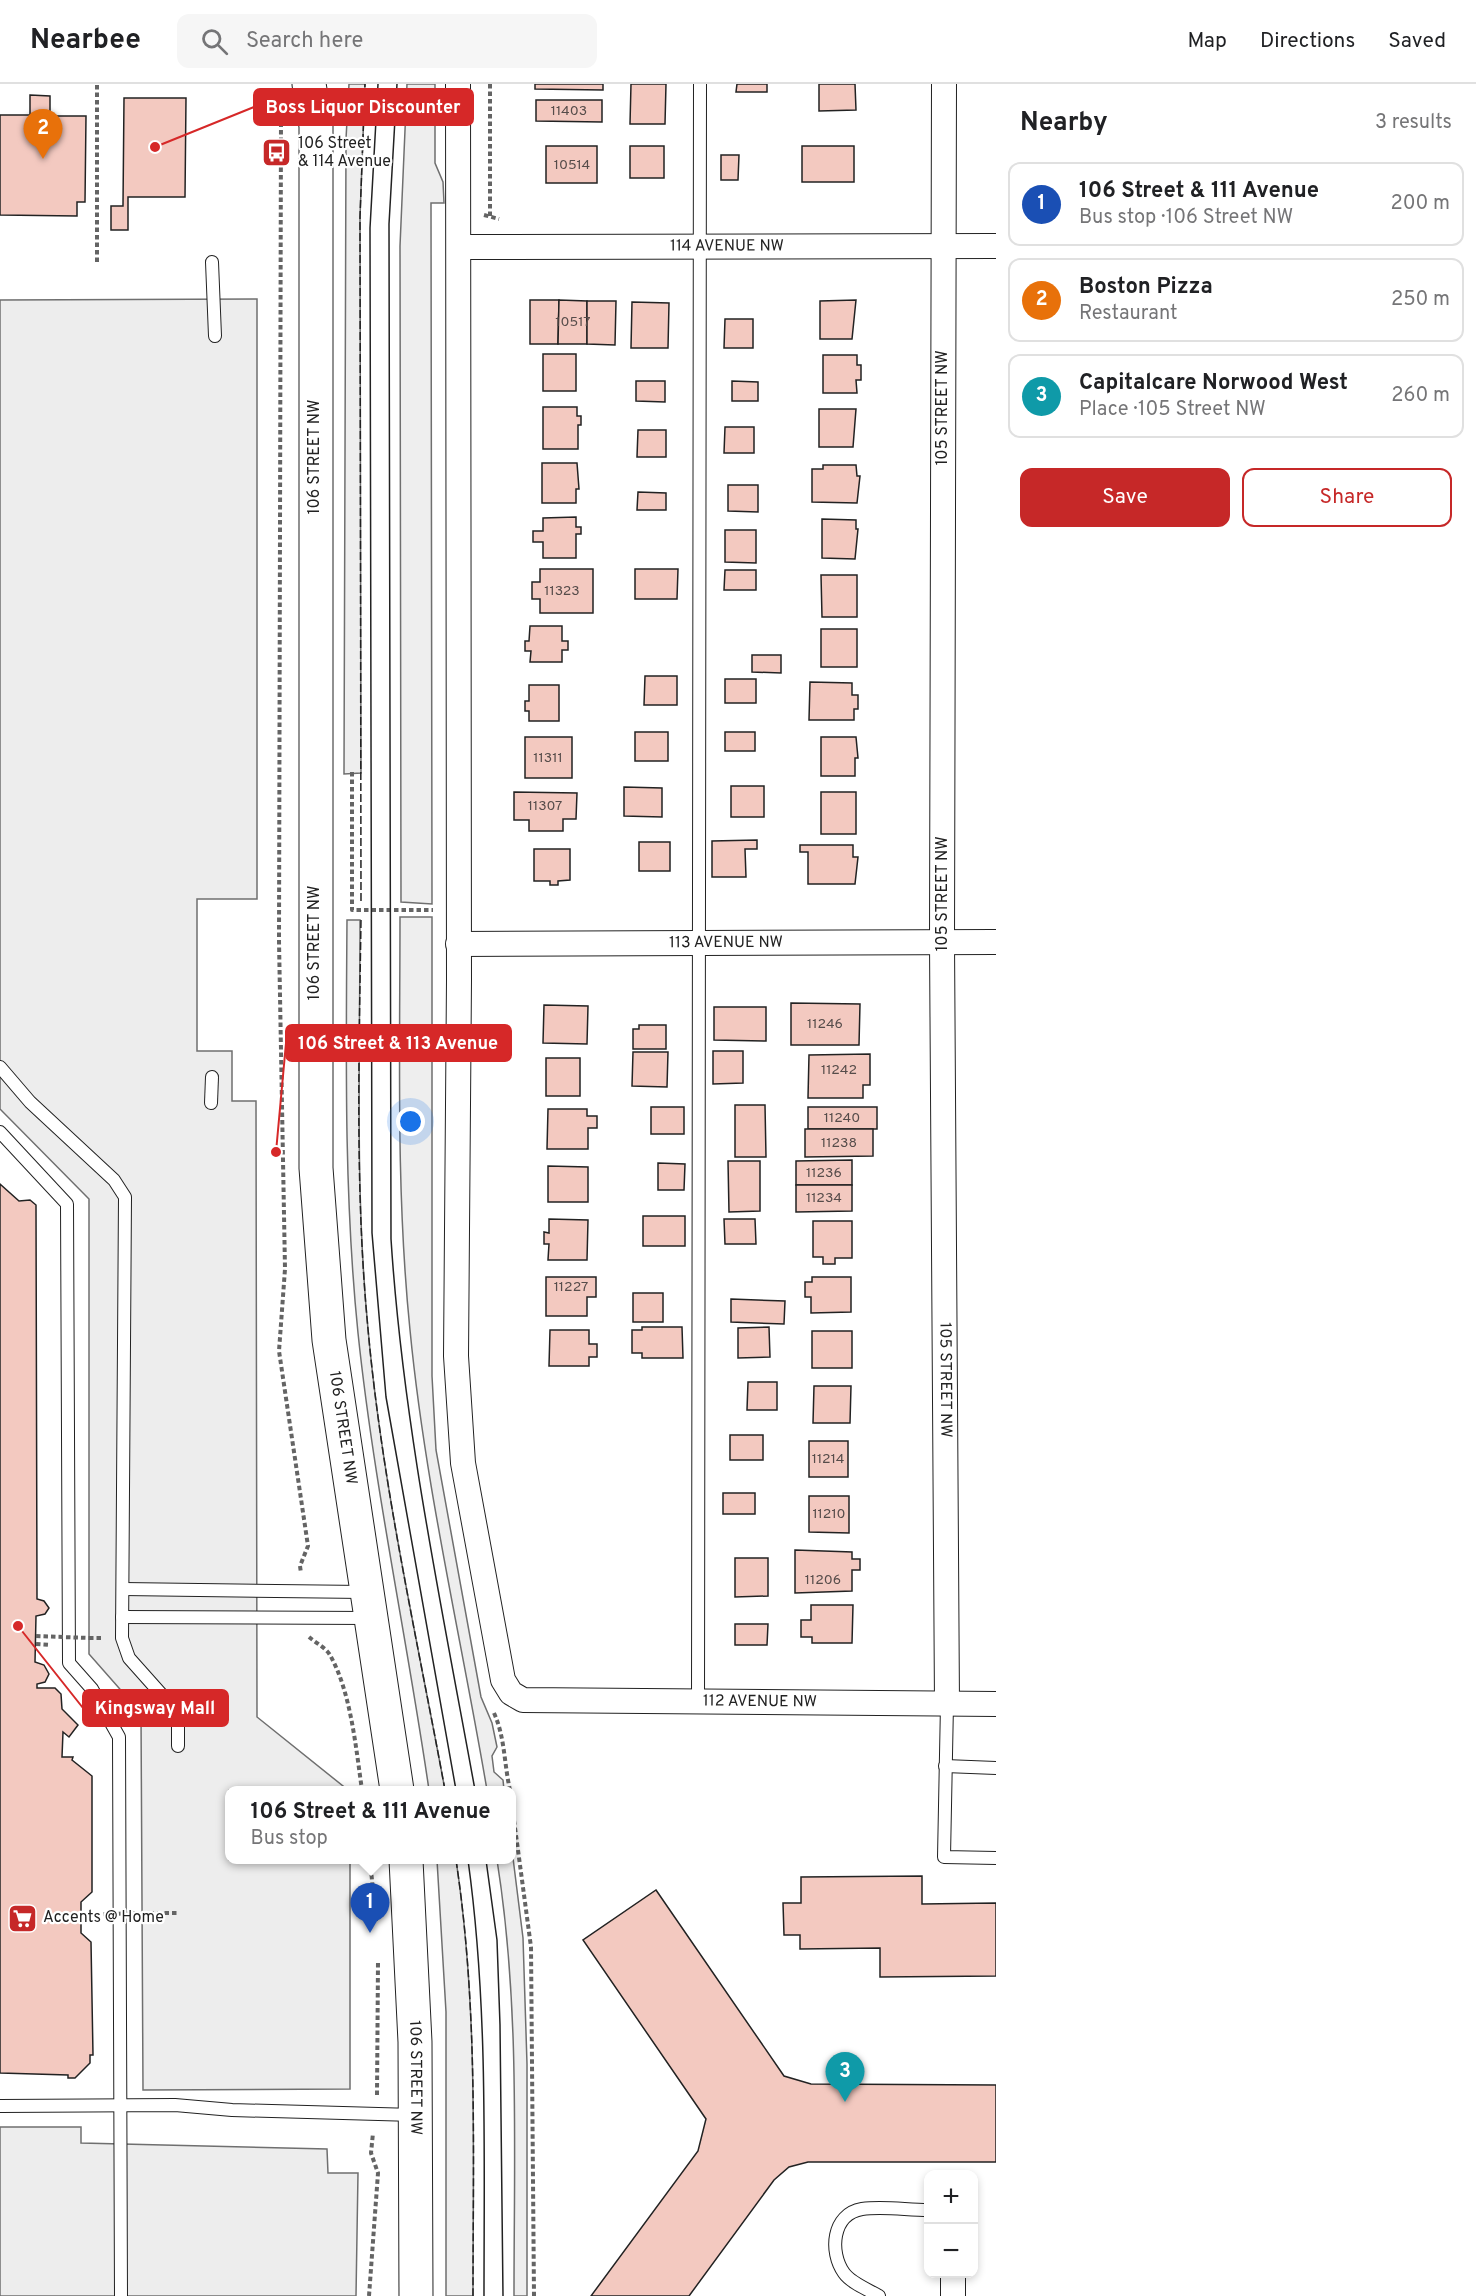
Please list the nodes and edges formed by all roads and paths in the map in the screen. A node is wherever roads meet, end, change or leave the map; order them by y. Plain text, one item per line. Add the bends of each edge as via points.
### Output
1 (97, 84) edge
2 (309, 84) edge
3 (326, 84) edge
4 (458, 84) edge
5 (490, 84) edge
6 (700, 84) edge
7 (944, 84) edge
8 (281, 107) dead end
9 (316, 126) junction
10 (490, 216) dead end
11 (943, 246) junction
12 (996, 246) edge
13 (459, 247) junction
14 (701, 248) junction
15 (97, 262) dead end
16 (213, 262) dead end
17 (215, 336) dead end
18 (352, 772) dead end
19 (280, 887) dead end
20 (458, 909) junction
21 (942, 942) junction
22 (996, 942) edge
23 (458, 944) junction
24 (700, 944) junction
25 (0, 1067) edge
26 (212, 1077) dead end
27 (211, 1104) dead end
28 (0, 1132) edge
29 (123, 1589) junction
30 (369, 1605) junction
31 (122, 1617) junction
32 (36, 1636) dead end
33 (89, 1638) dead end
34 (698, 1703) junction
35 (947, 1704) junction
36 (996, 1704) edge
37 (178, 1746) dead end
38 (945, 1766) junction
39 (996, 1768) edge
40 (396, 1786) edge
41 (516, 1835) edge
42 (996, 1858) edge
43 (370, 1864) edge
44 (406, 1864) edge
45 (178, 1912) dead end
46 (81, 1915) dead end
47 (377, 1930) dead end
48 (378, 1953) dead end
49 (0, 2106) edge
50 (119, 2106) junction
51 (376, 2114) junction
52 (415, 2115) junction
53 (924, 2210) edge
54 (953, 2278) edge
55 (121, 2296) edge
56 (369, 2296) edge
57 (416, 2296) edge
58 (534, 2296) edge
59 (879, 2296) edge
60 (953, 2296) edge

1 - 15 path
2 - 9 street, 106 STREET NW
3 - 9 street, 106 STREET NW
4 - 13 street
5 - 10 path
6 - 14 lane
7 - 11 street, 105 STREET NW
8 - 19 path
9 - 30 street, 106 STREET NW via 315,1168 328,1340
11 - 12 street, 114 AVENUE NW
11 - 14 street, 114 AVENUE NW
11 - 21 street, 105 STREET NW
13 - 14 street, 114 AVENUE NW
13 - 20 street
14 - 24 lane
16 - 17 lane
18 - 20 path via 352,910
20 - 23 street
21 - 22 street, 113 AVENUE NW
21 - 24 street, 113 AVENUE NW
21 - 35 street, 105 STREET NW
23 - 24 street, 113 AVENUE NW
23 - 34 street, 112 AVENUE NW via 458,1417 470,1507 503,1680 511,1693 523,1700
24 - 34 lane
25 - 29 lane via 30,1102 114,1180 125,1197
26 - 27 lane
28 - 50 lane via 68,1204 69,1663 92,1689 119,1737
29 - 30 lane
29 - 31 lane
30 - 31 lane
30 - 40 street, 106 STREET NW
31 - 37 lane via 122,1638 129,1658 178,1713
32 - 33 path, bridge
34 - 35 street, 112 AVENUE NW
35 - 36 street, 112 AVENUE NW
35 - 38 lane
38 - 39 lane
38 - 42 lane via 944,1857
41 - 58 path via 531,1947
43 - 47 path
44 - 52 street, 106 STREET NW via 414,1995
45 - 46 path, bridge
48 - 51 path
49 - 50 lane
50 - 51 lane
50 - 55 lane
51 - 52 lane
51 - 56 path via 370,2153 378,2173
52 - 57 street, 106 STREET NW
53 - 59 lane via 861,2209 843,2220 833,2240 836,2260 845,2276
54 - 60 street

